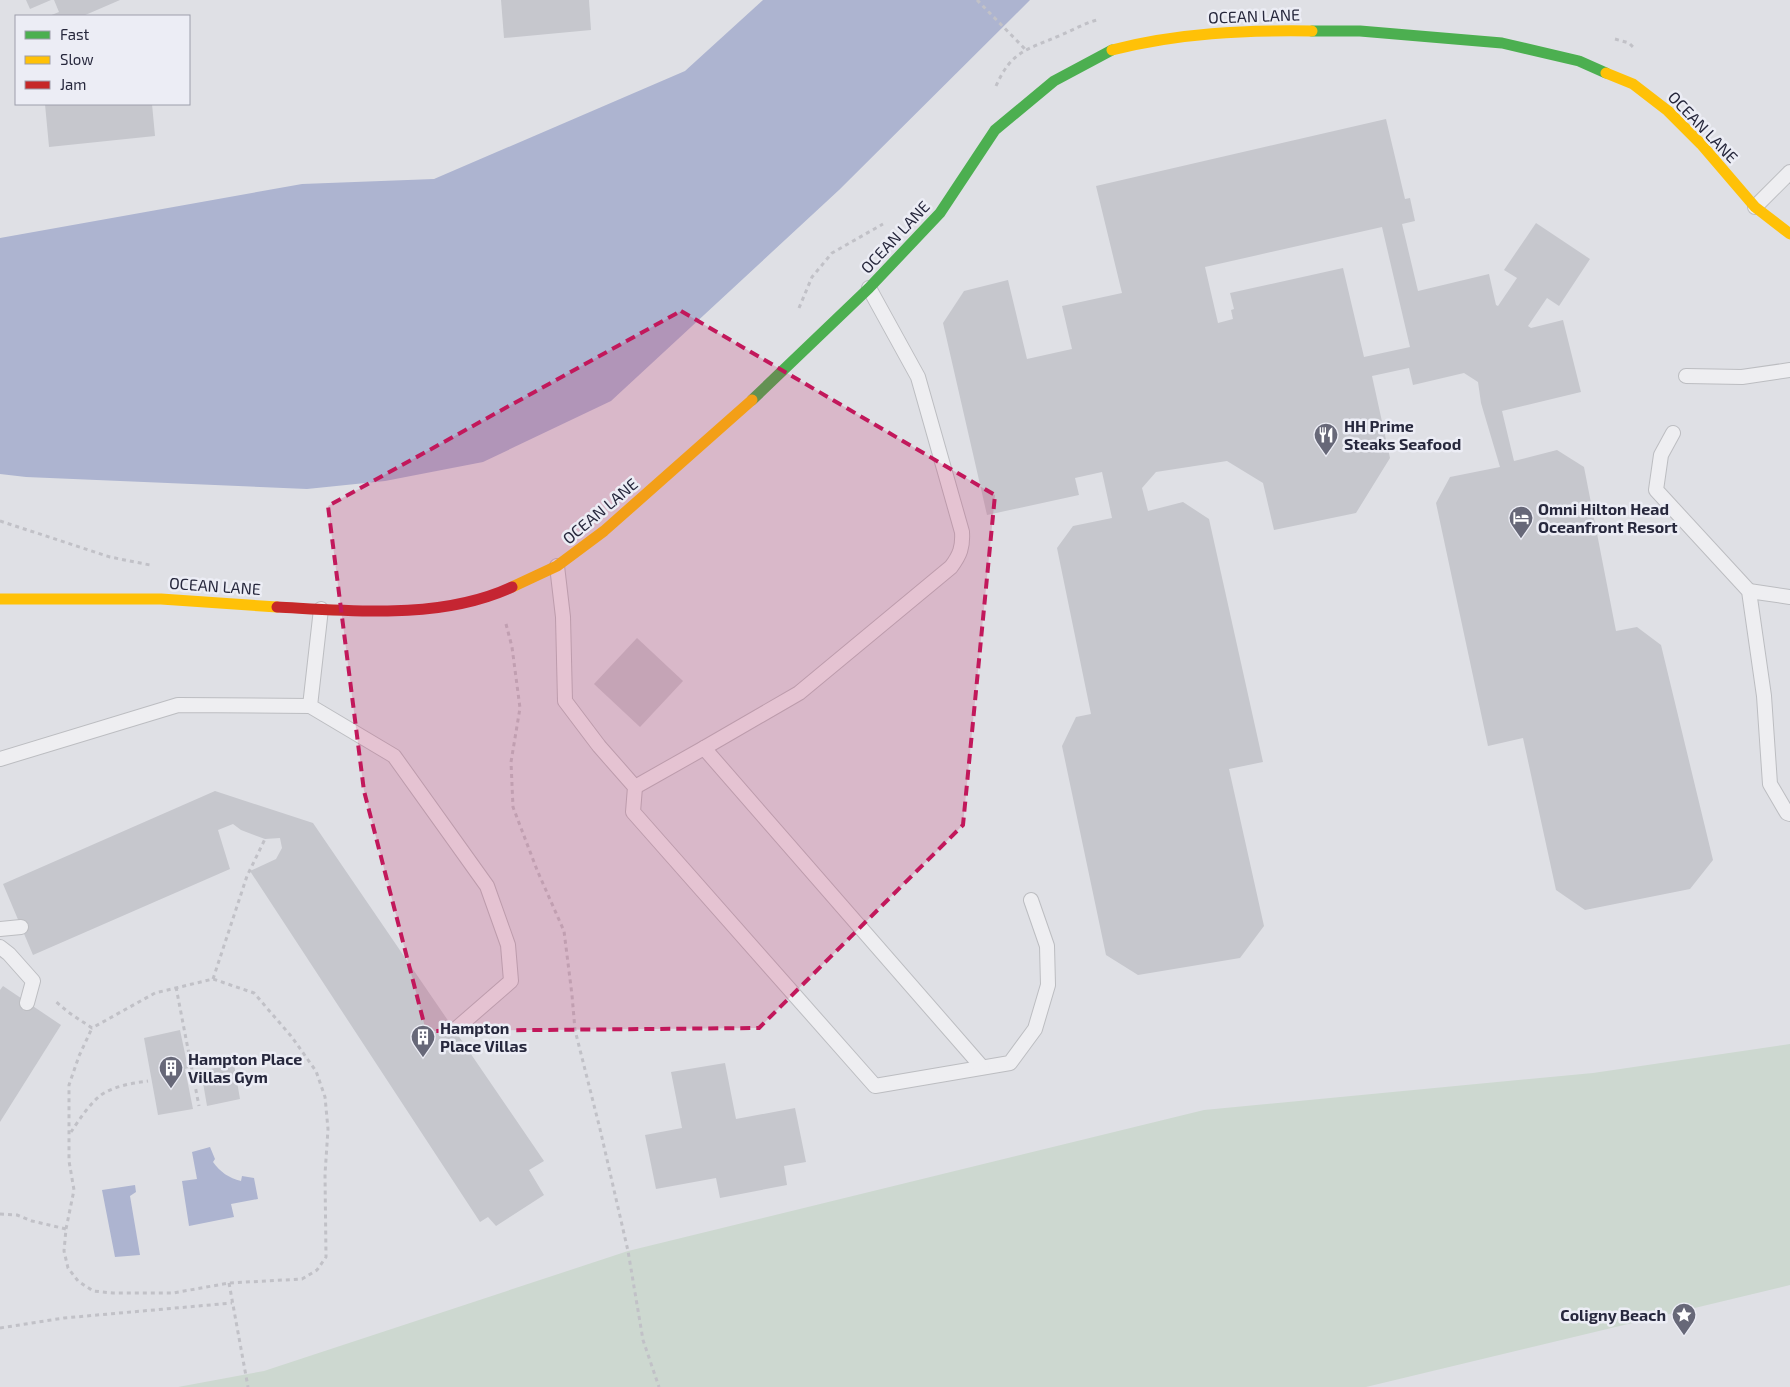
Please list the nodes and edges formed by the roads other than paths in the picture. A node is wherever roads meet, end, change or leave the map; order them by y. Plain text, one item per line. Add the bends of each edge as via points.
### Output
1 (1790, 172) edge
2 (1755, 207) junction
3 (1790, 234) edge
4 (869, 288) junction
5 (1790, 370) edge
6 (1686, 376) dead end
7 (1673, 433) dead end
8 (557, 566) junction
9 (1749, 591) junction
10 (1790, 597) edge
11 (0, 599) edge
12 (321, 609) junction
13 (310, 706) junction
14 (704, 748) junction
15 (0, 759) edge
16 (635, 787) junction
17 (1790, 814) edge
18 (1031, 900) dead end
19 (21, 927) dead end
20 (0, 929) edge
21 (0, 947) edge
22 (27, 1003) dead end
23 (457, 1028) dead end
24 (982, 1067) junction

1 - 2 lane
2 - 3 street, OCEAN LANE
2 - 4 street, OCEAN LANE via 1668,111 1633,84 1579,61 1502,43 1360,31 1254,30 1174,37 1113,50 1054,81 995,130 940,214
4 - 8 street, OCEAN LANE via 739,412 604,531
4 - 14 lane via 918,377 962,532 959,556 951,568 799,693
5 - 6 lane via 1742,377
7 - 9 lane via 1661,455 1656,490
8 - 12 street, OCEAN LANE via 475,602 362,612
8 - 16 lane via 563,616 565,701
9 - 10 lane
9 - 17 lane via 1764,696 1770,784
11 - 12 street, OCEAN LANE via 161,599
12 - 13 lane
13 - 15 lane via 178,704
13 - 23 lane via 394,756 487,886 508,945 511,981
14 - 16 lane
14 - 24 lane
16 - 24 lane via 633,812 875,1086
18 - 24 lane via 1047,946 1048,985 1035,1029 1010,1062
19 - 20 lane
21 - 22 lane via 33,981

